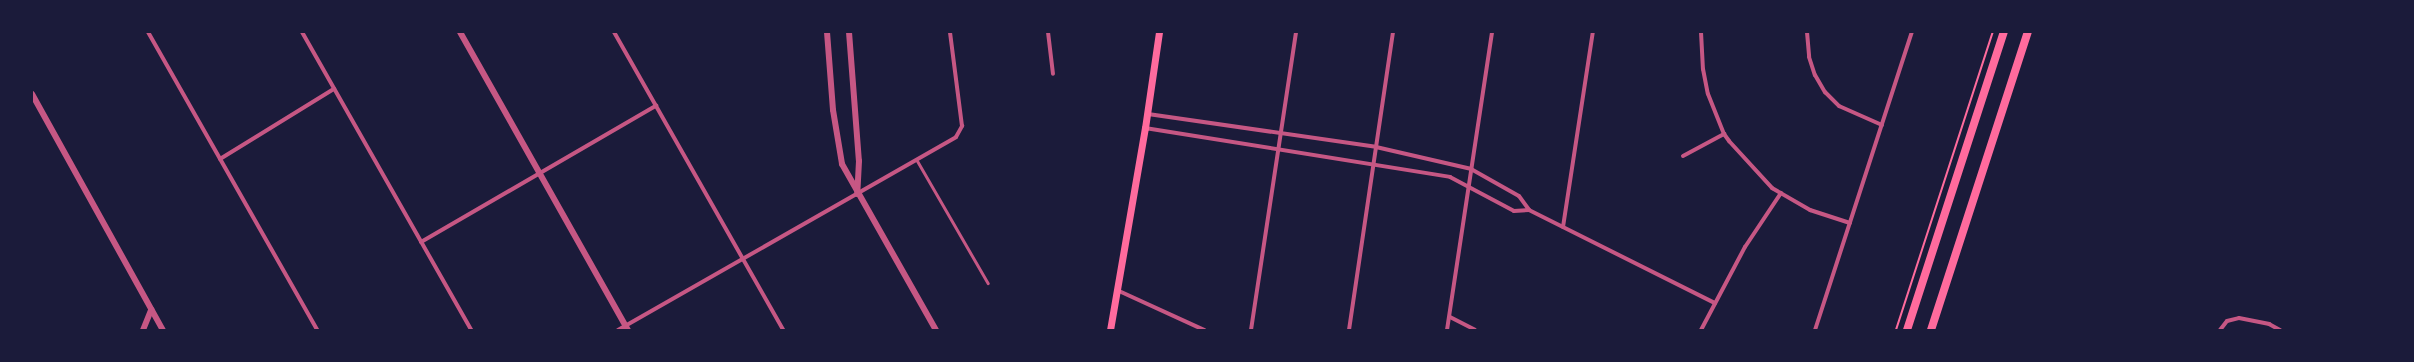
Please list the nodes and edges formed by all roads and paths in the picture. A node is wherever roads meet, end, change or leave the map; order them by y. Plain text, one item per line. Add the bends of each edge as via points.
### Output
1 (148, 32) edge
2 (302, 32) edge
3 (460, 32) edge
4 (614, 32) edge
5 (827, 32) edge
6 (849, 32) edge
7 (950, 32) edge
8 (1048, 32) edge
9 (1159, 32) edge
10 (1296, 32) edge
11 (1393, 32) edge
12 (1492, 32) edge
13 (1593, 32) edge
14 (1701, 32) edge
15 (1806, 32) edge
16 (1912, 32) edge
17 (1993, 32) edge
18 (2004, 32) edge
19 (2028, 32) edge
20 (1053, 74) dead end
21 (334, 89) junction
22 (32, 94) edge
23 (656, 106) junction
24 (1148, 114) junction
25 (1882, 125) junction
26 (1145, 128) junction
27 (1281, 133) junction
28 (1724, 134) junction
29 (1376, 147) junction
30 (1278, 149) junction
31 (1683, 156) dead end
32 (220, 159) junction
33 (917, 160) junction
34 (1374, 164) junction
35 (1471, 169) junction
36 (538, 173) junction
37 (1468, 188) junction
38 (1781, 193) junction
39 (857, 194) junction
40 (1529, 210) junction
41 (1850, 223) junction
42 (1563, 228) junction
43 (421, 242) junction
44 (743, 259) junction
45 (988, 283) dead end
46 (1119, 291) junction
47 (1715, 303) junction
48 (151, 310) junction
49 (1450, 317) junction
50 (626, 328) edge
51 (143, 330) edge
52 (162, 330) edge
53 (317, 330) edge
54 (471, 330) edge
55 (618, 330) edge
56 (783, 330) edge
57 (936, 330) edge
58 (1110, 330) edge
59 (1204, 330) edge
60 (1251, 330) edge
61 (1349, 330) edge
62 (1447, 330) edge
63 (1475, 330) edge
64 (1701, 330) edge
65 (1815, 330) edge
66 (1896, 330) edge
67 (1907, 330) edge
68 (1931, 330) edge
69 (2220, 330) edge
70 (2280, 330) edge

1 - 32 street
2 - 21 street
3 - 36 street
4 - 23 street
5 - 39 street via 837,144 845,172
6 - 39 street via 859,161
7 - 33 street via 962,126 954,139
8 - 20 street
9 - 24 main road
10 - 27 street
11 - 29 street
12 - 35 street
13 - 42 street
14 - 28 street via 1705,82 1711,105
15 - 25 street via 1814,75 1825,92 1839,106
16 - 25 street
17 - 66 path
18 - 67 highway
19 - 68 highway
21 - 32 street
21 - 43 street
22 - 48 street
23 - 36 street
23 - 44 street
24 - 26 main road
24 - 27 street
25 - 41 street
26 - 30 street
26 - 46 main road
27 - 29 street
27 - 30 street
28 - 31 street
28 - 38 street via 1759,176
29 - 34 street
29 - 35 street
30 - 34 street
30 - 60 street
32 - 53 street
33 - 39 street
33 - 45 lane
34 - 37 street via 1450,177
34 - 61 street
35 - 37 street
35 - 40 street via 1518,196
36 - 43 street
36 - 50 street
37 - 40 street via 1514,211
37 - 49 street
38 - 41 street via 1810,210
38 - 47 street via 1757,227
39 - 44 street
39 - 57 street
40 - 42 street
41 - 65 street
42 - 47 street
43 - 54 street
44 - 50 street
44 - 56 street
46 - 58 main road
46 - 59 street
47 - 64 street
48 - 51 street
48 - 52 street
49 - 62 street
49 - 63 street
50 - 55 street
69 - 70 street via 2227,321 2239,318 2269,324

